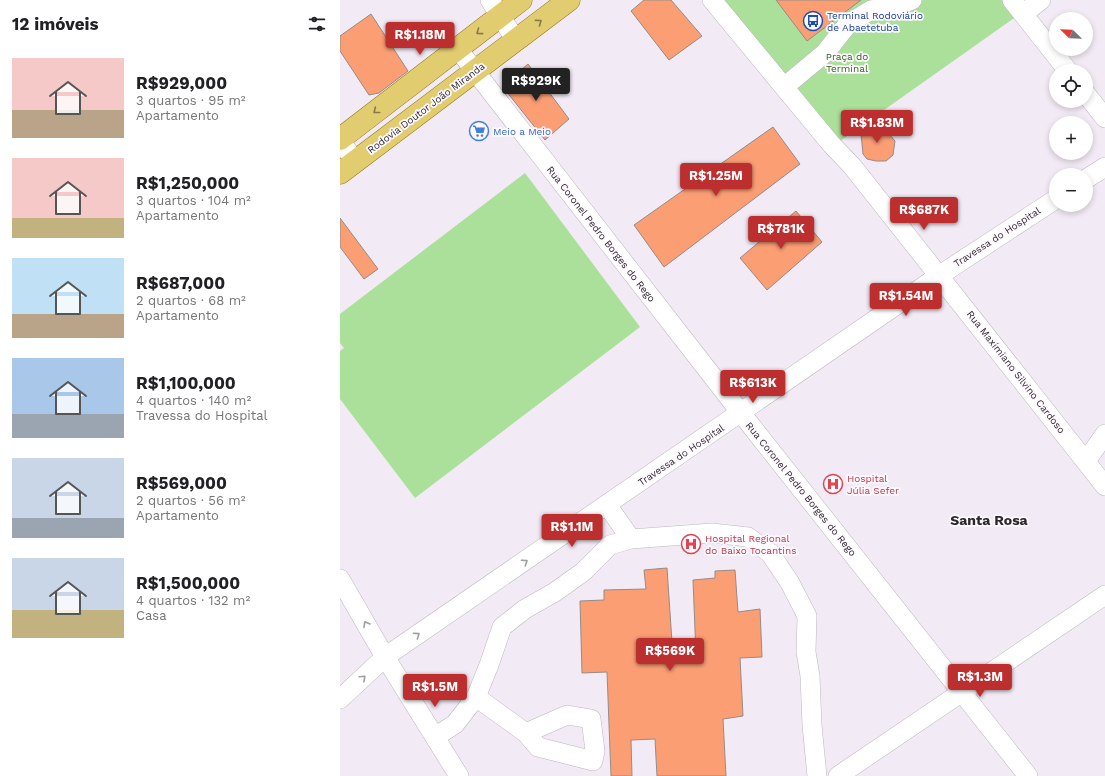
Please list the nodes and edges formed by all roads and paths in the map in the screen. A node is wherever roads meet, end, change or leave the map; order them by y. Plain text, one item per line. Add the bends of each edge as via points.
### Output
1 (521, 0) edge
2 (569, 0) edge
3 (712, 0) edge
4 (912, 0) edge
5 (1041, 0) edge
6 (1017, 7) edge
7 (495, 8) edge
8 (515, 39) junction
9 (457, 48) junction
10 (1062, 64) edge
11 (474, 72) junction
12 (784, 87) junction
13 (1093, 103) edge
14 (1105, 118) edge
15 (340, 140) edge
16 (348, 167) edge
17 (1105, 167) edge
18 (1093, 175) edge
19 (1049, 204) edge
20 (940, 275) junction
21 (741, 413) junction
22 (1105, 434) edge
23 (1086, 461) junction
24 (1105, 486) edge
25 (607, 505) junction
26 (631, 539) junction
27 (340, 579) edge
28 (1105, 595) edge
29 (385, 657) junction
30 (962, 692) junction
31 (476, 697) junction
32 (340, 699) edge
33 (526, 733) dead end
34 (435, 737) junction
35 (459, 776) edge
36 (817, 776) edge
37 (838, 776) edge
38 (1028, 776) edge

1 - 7 main road
8 -> 2 main road, Rodovia Doutor João Miranda
3 - 12 street, Rua Maxímiano Silvino Cardoso
4 - 12 street via 897,6 871,10 848,24 825,53
5 - 6 street
6 - 10 street
7 - 8 street
7 -> 9 main road
8 - 11 main road, Rodovia Doutor João Miranda
9 - 11 street, Rua Coronel Pedro Borges do Rego
9 -> 15 main road
11 - 16 main road, Rodovia Doutor João Miranda
11 - 21 street, Rua Coronel Pedro Borges do Rego
12 - 20 street, Rua Maxímiano Silvino Cardoso
13 - 14 street
15 - 16 street
17 - 18 street
19 - 20 street, Travessa do Hospital
20 - 21 street, Travessa do Hospital
20 - 23 street, Rua Maxímiano Silvino Cardoso
21 - 25 street, Travessa do Hospital
21 - 30 street, Rua Coronel Pedro Borges do Rego
22 - 23 street
23 - 24 street, Rua Maxímiano Silvino Cardoso
25 - 26 street
29 -> 25 street, Travessa do Hospital
26 - 31 street via 610,546 583,572 502,627
26 - 36 street via 712,533 748,537 770,553 790,583 807,616 806,652
29 -> 27 street
28 - 30 street
32 -> 29 street, Travessa do Hospital
29 - 34 street
30 - 37 street
30 - 38 street, Rua Coronel Pedro Borges do Rego
31 - 33 street
31 - 34 street via 455,724
34 - 35 street

